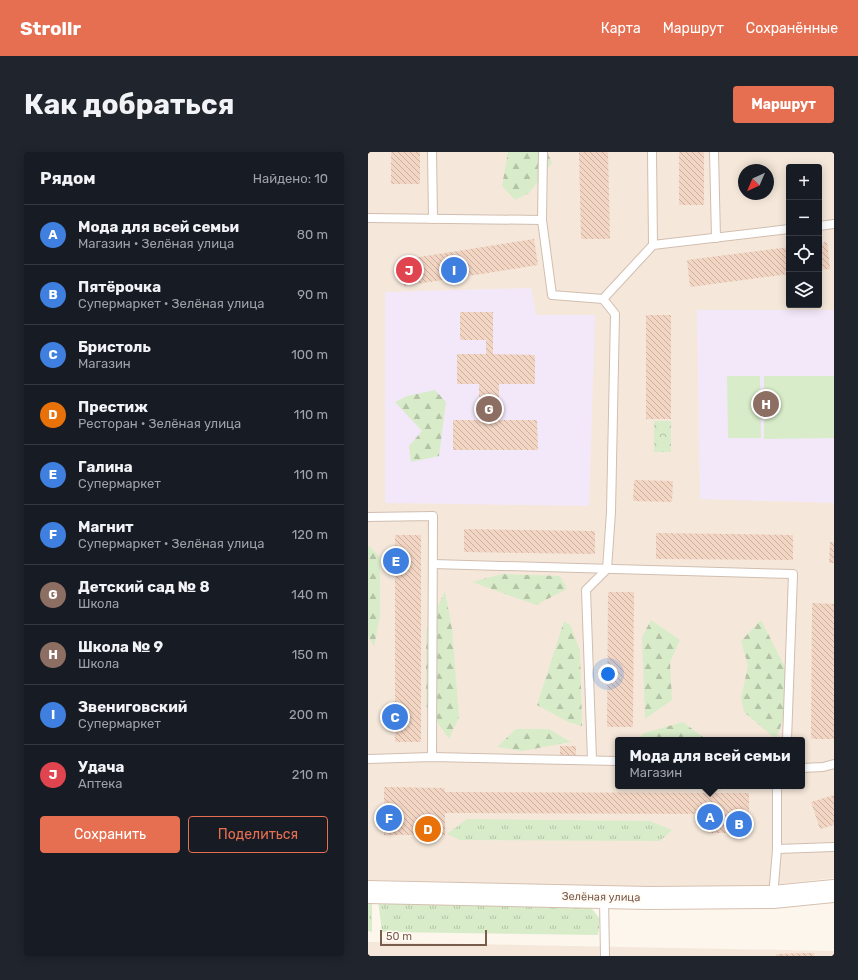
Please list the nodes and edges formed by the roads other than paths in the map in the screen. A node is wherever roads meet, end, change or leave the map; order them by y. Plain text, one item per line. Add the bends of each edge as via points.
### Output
1 (432, 152) edge
2 (543, 152) edge
3 (652, 152) edge
4 (714, 152) edge
5 (368, 218) edge
6 (433, 219) junction
7 (542, 220) junction
8 (834, 224) edge
9 (822, 226) edge
10 (786, 229) edge
11 (716, 238) junction
12 (653, 245) junction
13 (603, 299) junction
14 (368, 517) edge
15 (433, 564) junction
16 (607, 569) junction
17 (787, 737) edge
18 (432, 757) junction
19 (368, 759) edge
20 (592, 760) junction
21 (615, 761) edge
22 (834, 764) edge
23 (805, 768) edge
24 (777, 789) edge
25 (834, 847) edge
26 (777, 849) junction
27 (834, 891) edge
28 (368, 892) edge
29 (773, 897) junction
30 (604, 898) junction
31 (605, 956) edge

1 - 6 lane
2 - 7 lane
3 - 12 lane
4 - 11 lane
5 - 6 lane
6 - 7 lane
7 - 13 lane via 552,295
8 - 9 lane
10 - 11 lane
11 - 12 lane
12 - 13 lane
13 - 16 lane via 615,314 611,512
14 - 15 lane via 433,516
15 - 16 lane
15 - 18 lane
16 - 17 lane via 793,574
16 - 20 lane via 586,590
18 - 19 lane
18 - 20 lane
20 - 21 lane
22 - 23 lane
24 - 26 lane
25 - 26 lane
26 - 29 lane
27 - 29 main road, Зелёная улица
28 - 30 main road, Зелёная улица
29 - 30 main road, Зелёная улица
30 - 31 lane

